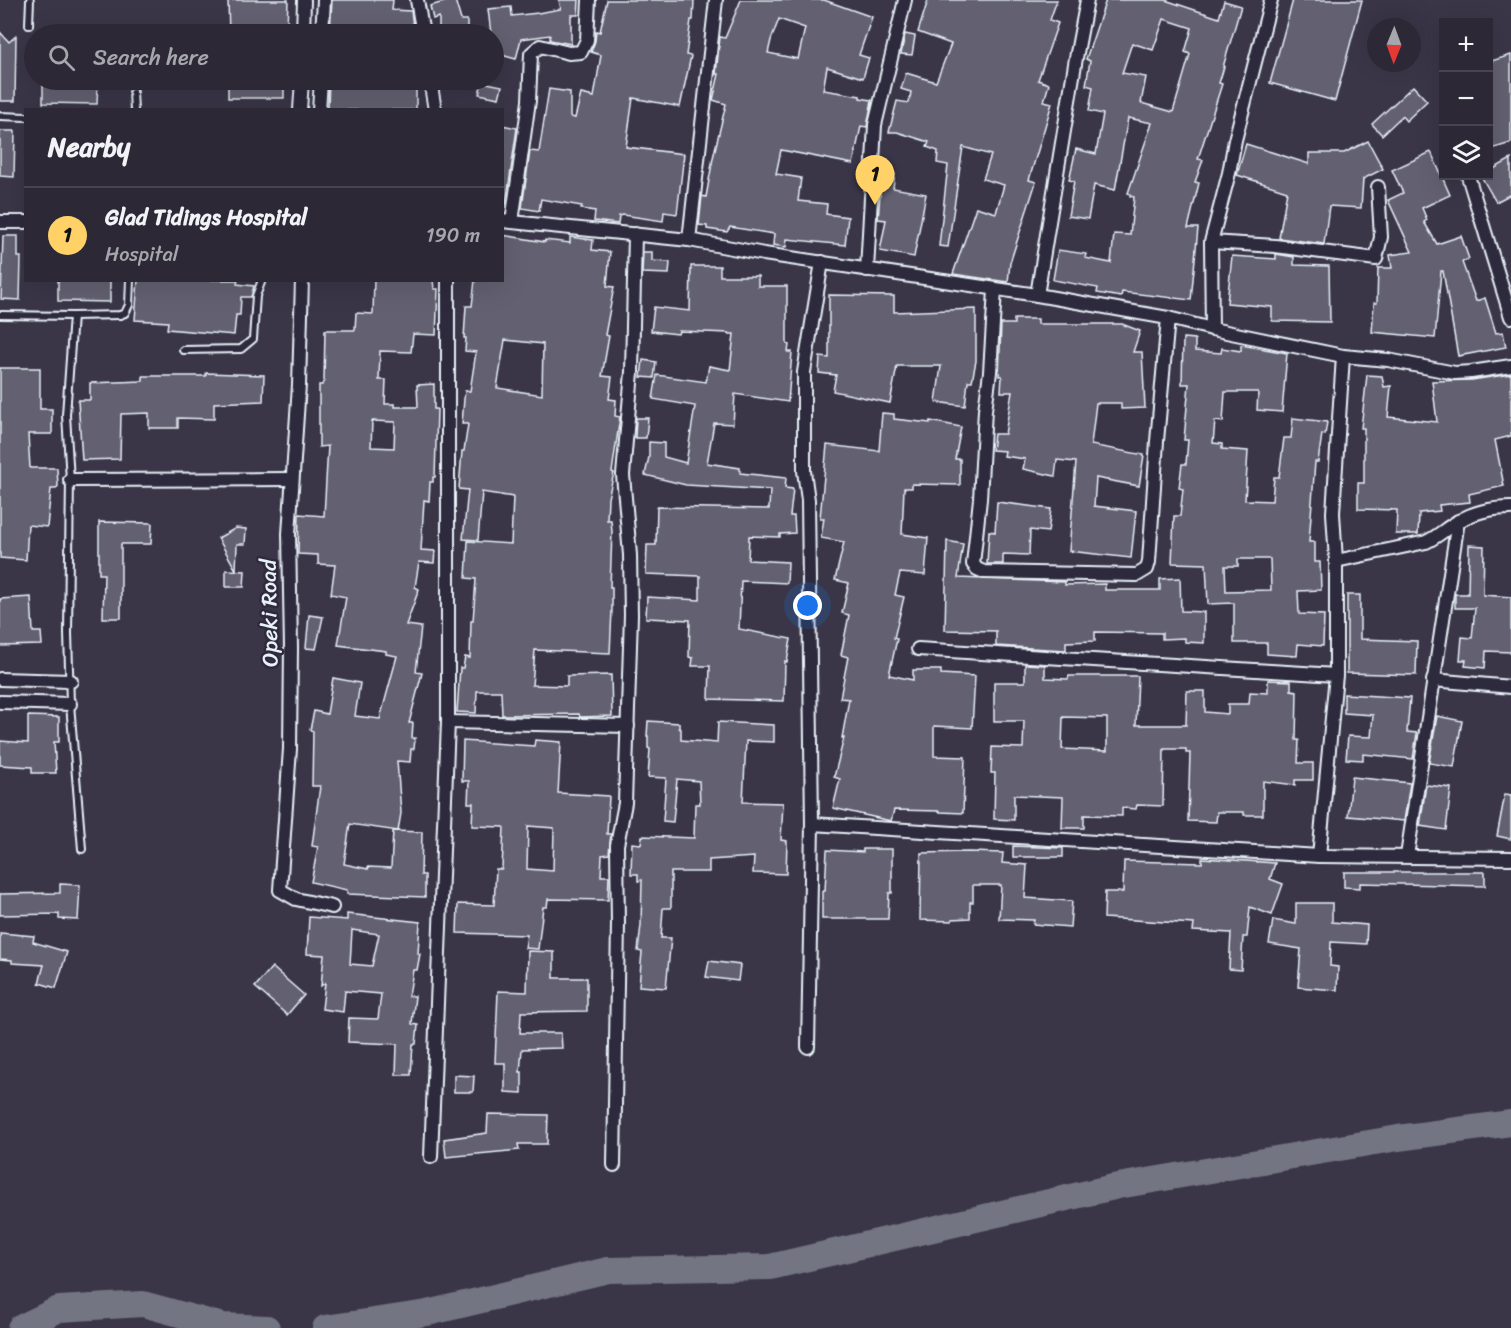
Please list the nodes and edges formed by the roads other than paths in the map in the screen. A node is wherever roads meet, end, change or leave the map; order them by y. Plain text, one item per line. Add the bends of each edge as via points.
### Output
1 (30, 0) edge
2 (304, 0) edge
3 (324, 0) edge
4 (417, 0) edge
5 (589, 0) edge
6 (716, 0) edge
7 (905, 0) edge
8 (1087, 0) edge
9 (1271, 0) edge
10 (29, 24) edge
11 (303, 24) edge
12 (323, 24) edge
13 (421, 24) edge
14 (301, 90) edge
15 (320, 90) edge
16 (432, 90) edge
17 (133, 92) dead end
18 (134, 108) edge
19 (300, 108) edge
20 (319, 108) edge
21 (435, 108) edge
22 (0, 116) edge
23 (24, 117) edge
24 (1469, 180) edge
25 (1378, 187) dead end
26 (507, 221) edge
27 (0, 222) edge
28 (24, 222) edge
29 (635, 234) junction
30 (689, 240) junction
31 (1211, 242) junction
32 (822, 262) junction
33 (867, 270) junction
34 (130, 282) edge
35 (261, 282) edge
36 (300, 282) edge
37 (448, 282) edge
38 (995, 290) junction
39 (1037, 295) junction
40 (0, 315) edge
41 (74, 316) junction
42 (1511, 317) edge
43 (1168, 318) junction
44 (1212, 329) junction
45 (183, 350) dead end
46 (1343, 356) junction
47 (1511, 366) edge
48 (292, 479) junction
49 (70, 480) junction
50 (1511, 508) edge
51 (1458, 521) junction
52 (1336, 561) junction
53 (918, 649) dead end
54 (1336, 675) junction
55 (0, 679) edge
56 (1433, 680) junction
57 (71, 681) junction
58 (1511, 687) edge
59 (0, 702) edge
60 (70, 704) junction
61 (448, 722) junction
62 (628, 726) junction
63 (812, 824) junction
64 (82, 849) dead end
65 (1319, 856) junction
66 (1407, 856) junction
67 (1511, 858) edge
68 (332, 907) dead end
69 (808, 1047) dead end
70 (431, 1156) dead end
71 (614, 1165) dead end

1 - 10 lane
2 - 11 street
3 - 12 street
4 - 13 street
5 - 26 street via 587,40 581,52 540,46 531,54 529,101
6 - 30 street
7 - 33 street via 875,125
8 - 39 street
9 - 31 street
14 - 19 street
15 - 20 street
16 - 21 street
17 - 18 lane
22 - 23 lane
24 - 42 street
25 - 31 street via 1381,237 1376,259
26 - 29 street
27 - 28 street
29 - 30 street
29 - 62 street via 632,372 623,475 631,588
30 - 32 street
31 - 44 street
32 - 33 street
32 - 63 street via 804,372
33 - 38 street
34 - 41 lane via 125,313
35 - 45 lane via 256,296 253,339 241,349
36 - 48 street, Opeki Road via 299,385
37 - 61 street
38 - 39 street
38 - 43 street via 973,564 984,572 1137,574 1147,569
39 - 43 street
40 - 41 lane
41 - 49 lane via 66,415
43 - 44 street
44 - 46 street
46 - 47 street via 1455,373
46 - 52 street via 1333,513
48 - 49 street
48 - 68 street, Opeki Road via 290,748 280,890 296,899
49 - 57 lane
50 - 51 street
51 - 52 street via 1426,542
51 - 56 street
52 - 54 street
53 - 54 street
54 - 65 street
55 - 57 street
56 - 58 street
56 - 66 street
57 - 60 lane
59 - 60 street
60 - 64 lane
61 - 62 street
61 - 70 street
62 - 71 street via 625,803 617,845
63 - 65 street
63 - 69 street
65 - 66 street
66 - 67 street

